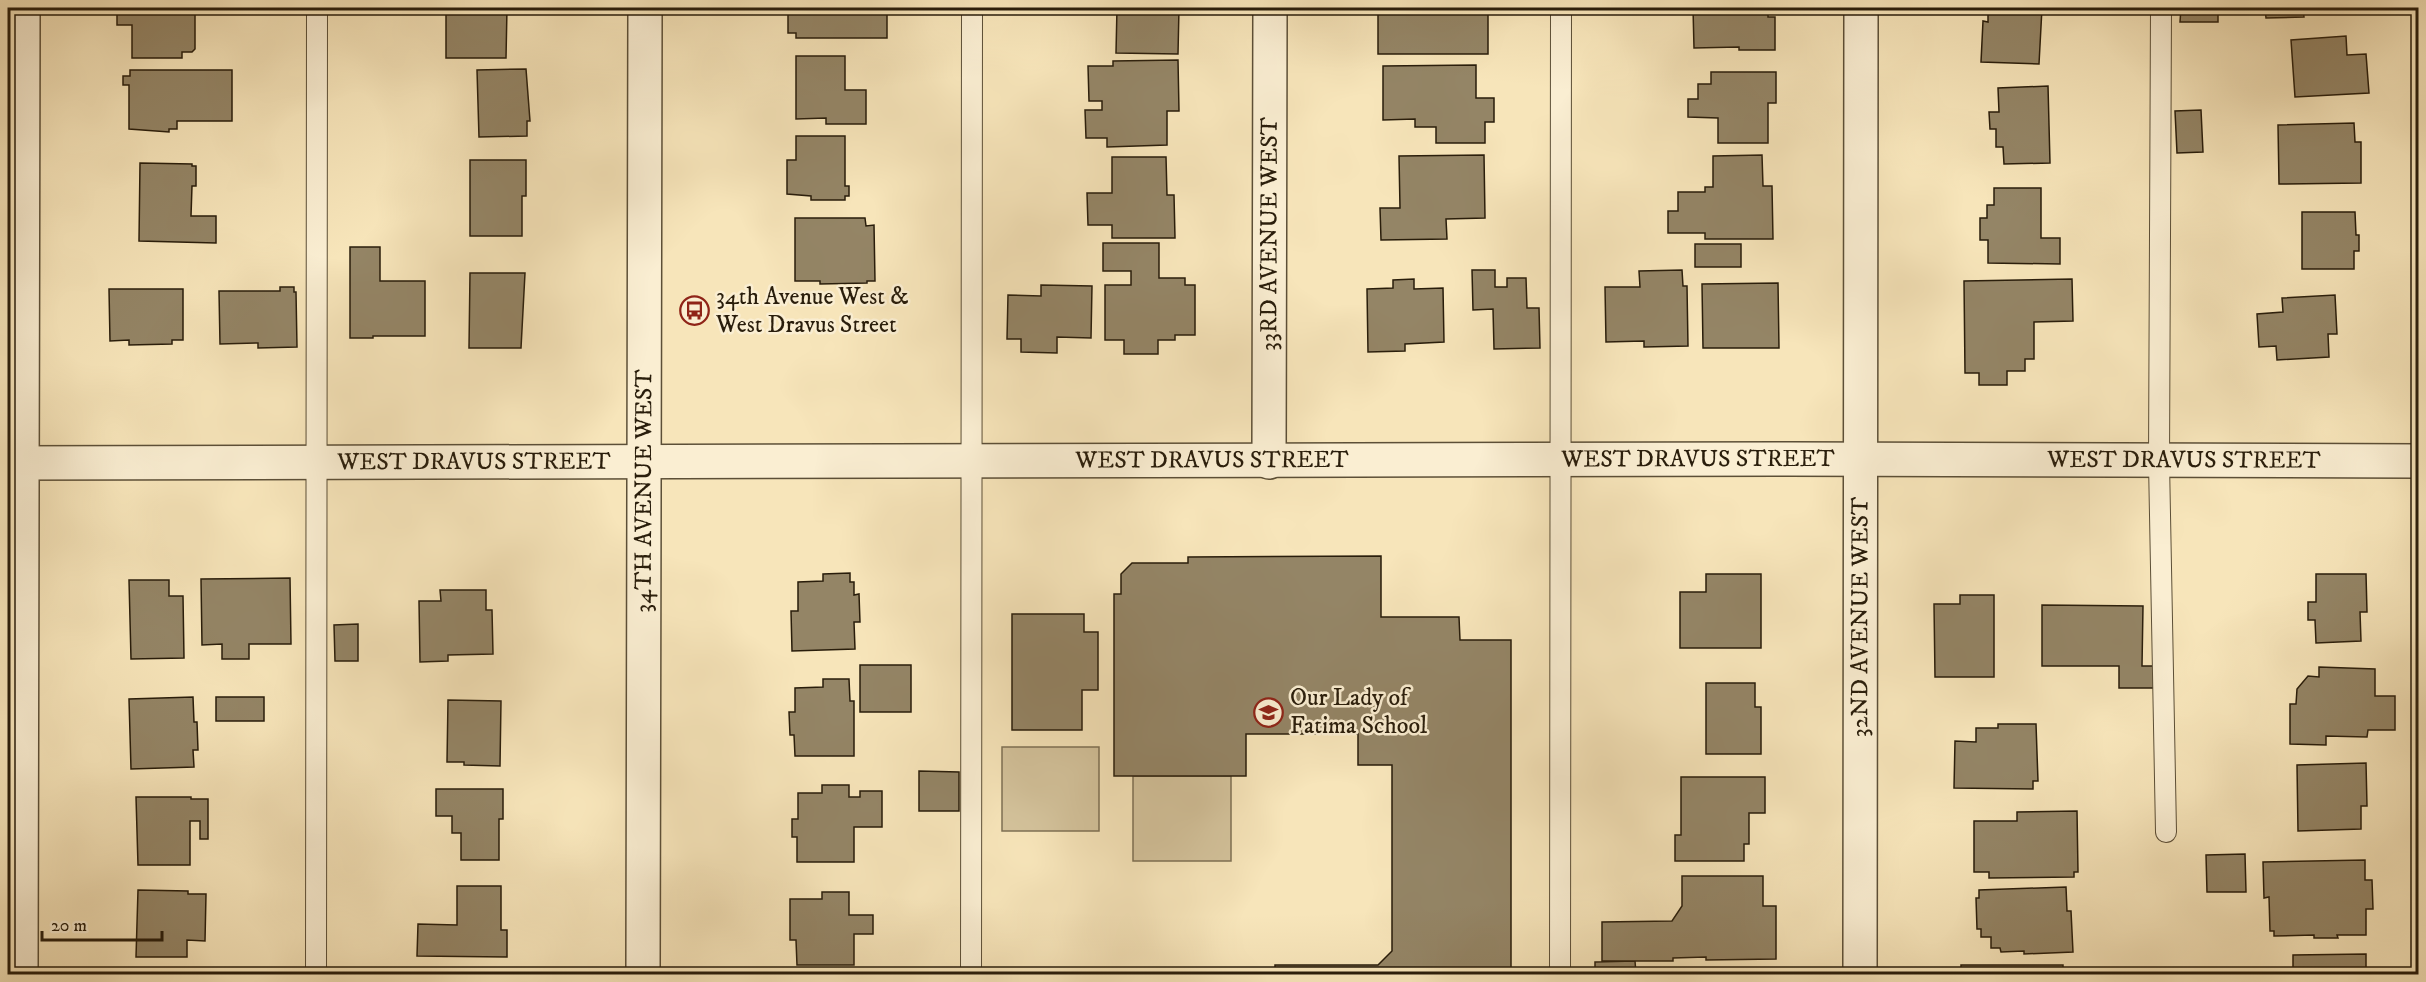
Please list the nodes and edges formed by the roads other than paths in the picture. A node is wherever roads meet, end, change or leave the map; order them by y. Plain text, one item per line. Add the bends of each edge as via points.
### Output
1 (23, 8) edge
2 (317, 8) edge
3 (645, 8) edge
4 (972, 8) edge
5 (1270, 8) edge
6 (1561, 8) edge
7 (1862, 8) edge
8 (2161, 8) edge
9 (1861, 459) junction
10 (1561, 461) junction
11 (2418, 461) edge
12 (973, 462) junction
13 (1269, 462) junction
14 (2159, 462) junction
15 (15, 463) edge
16 (644, 463) junction
17 (316, 464) junction
18 (2166, 832) dead end
19 (21, 975) edge
20 (316, 975) edge
21 (643, 975) edge
22 (971, 975) edge
23 (1560, 975) edge
24 (1860, 975) edge

1 - 15 street
2 - 17 lane
3 - 16 street, 34TH AVENUE WEST
4 - 12 lane
5 - 13 street, 33RD AVENUE WEST
6 - 10 lane
7 - 9 street, 32ND AVENUE WEST
8 - 14 lane
9 - 10 street, WEST DRAVUS STREET
9 - 14 street, WEST DRAVUS STREET
9 - 24 street, 32ND AVENUE WEST
10 - 13 street, WEST DRAVUS STREET
10 - 23 lane
11 - 14 street, WEST DRAVUS STREET
12 - 13 street, WEST DRAVUS STREET
12 - 16 street, WEST DRAVUS STREET
12 - 22 lane
14 - 18 lane
15 - 17 street, WEST DRAVUS STREET
15 - 19 street
16 - 17 street, WEST DRAVUS STREET
16 - 21 street, 34TH AVENUE WEST
17 - 20 lane

